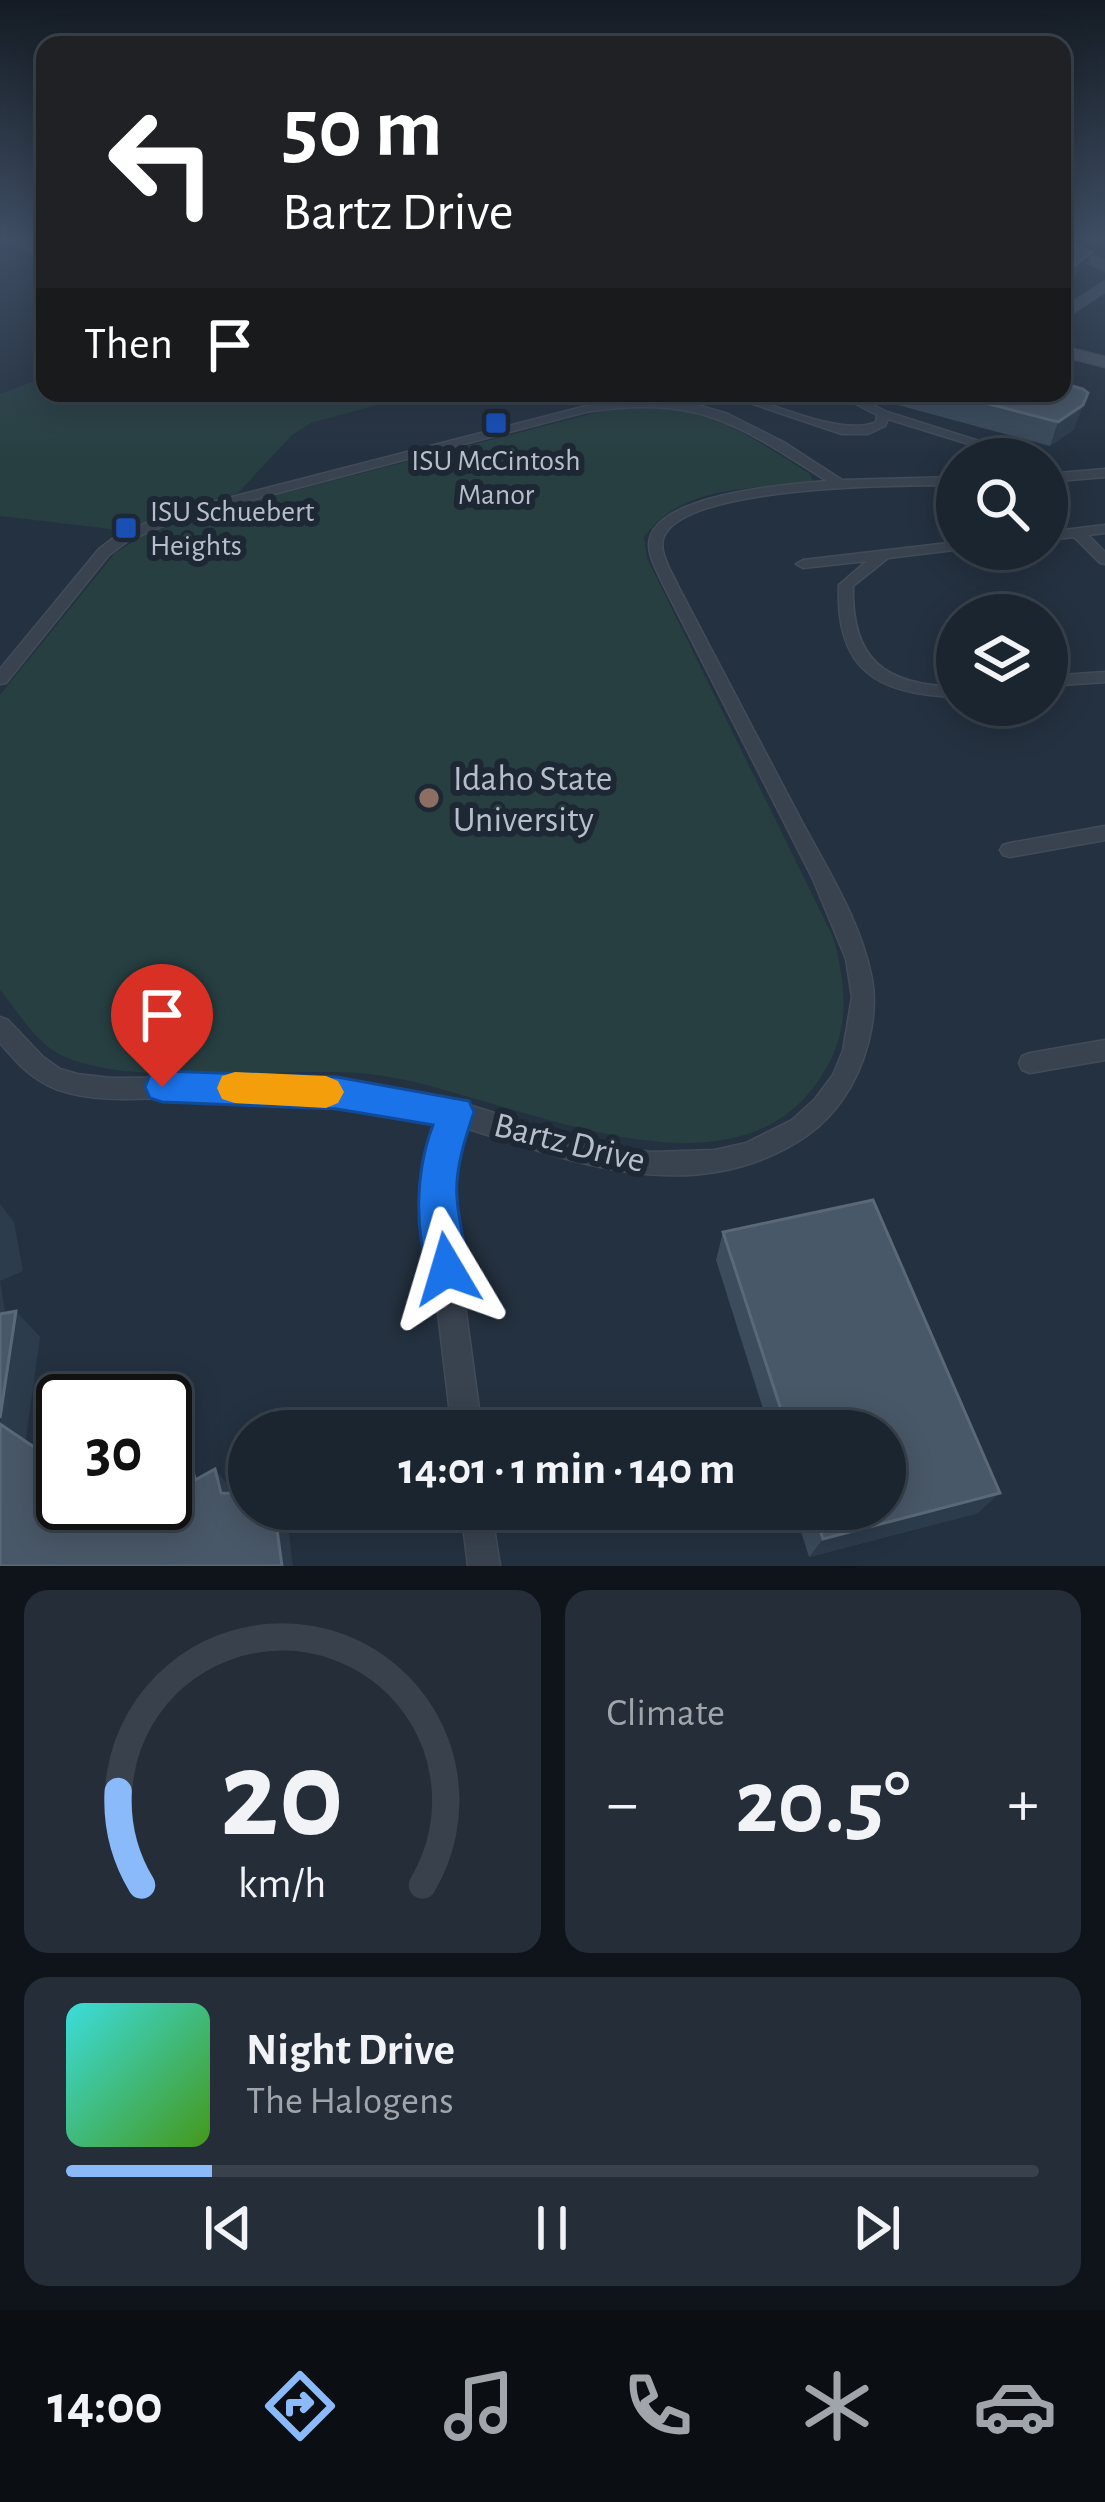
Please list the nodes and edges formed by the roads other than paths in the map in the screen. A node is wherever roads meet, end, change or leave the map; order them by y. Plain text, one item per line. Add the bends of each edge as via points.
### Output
1 (1071, 353) edge
2 (1105, 362) edge
3 (616, 402) edge
4 (674, 402) edge
5 (754, 402) edge
6 (860, 402) edge
7 (883, 414) junction
8 (961, 438) edge
9 (1068, 471) edge
10 (1105, 473) edge
11 (1083, 476) junction
12 (1068, 477) edge
13 (936, 482) edge
14 (843, 486) junction
15 (1105, 530) edge
16 (1077, 532) junction
17 (1068, 533) edge
18 (936, 549) edge
19 (883, 555) junction
20 (1105, 560) edge
21 (803, 564) dead end
22 (1105, 677) edge
23 (0, 679) edge
24 (1068, 680) edge
25 (936, 694) edge
26 (1105, 833) edge
27 (1010, 850) dead end
28 (0, 1028) edge
29 (1105, 1050) edge
30 (1030, 1063) dead end
31 (456, 1112) junction
32 (464, 1410) edge
33 (479, 1530) edge
34 (484, 1566) edge

1 - 2 street
3 - 23 street via 134,532 104,552
4 - 14 street via 723,413
5 - 7 street via 842,430 868,430
6 - 7 street
7 - 8 street
9 - 11 street
10 - 11 street
11 - 12 street
13 - 14 street, Bartz Drive
14 - 31 street, Bartz Drive via 689,508 664,525 656,550 850,940 862,983 860,1029 834,1100 800,1132 709,1163 650,1164
15 - 16 street
16 - 17 street
16 - 20 street
18 - 19 street
19 - 21 street
19 - 25 street via 846,585 842,620 872,669
22 - 24 street
26 - 27 street
28 - 31 street, Bartz Drive via 31,1063 61,1080 337,1093
29 - 30 street
31 - 32 street via 437,1194
33 - 34 street

